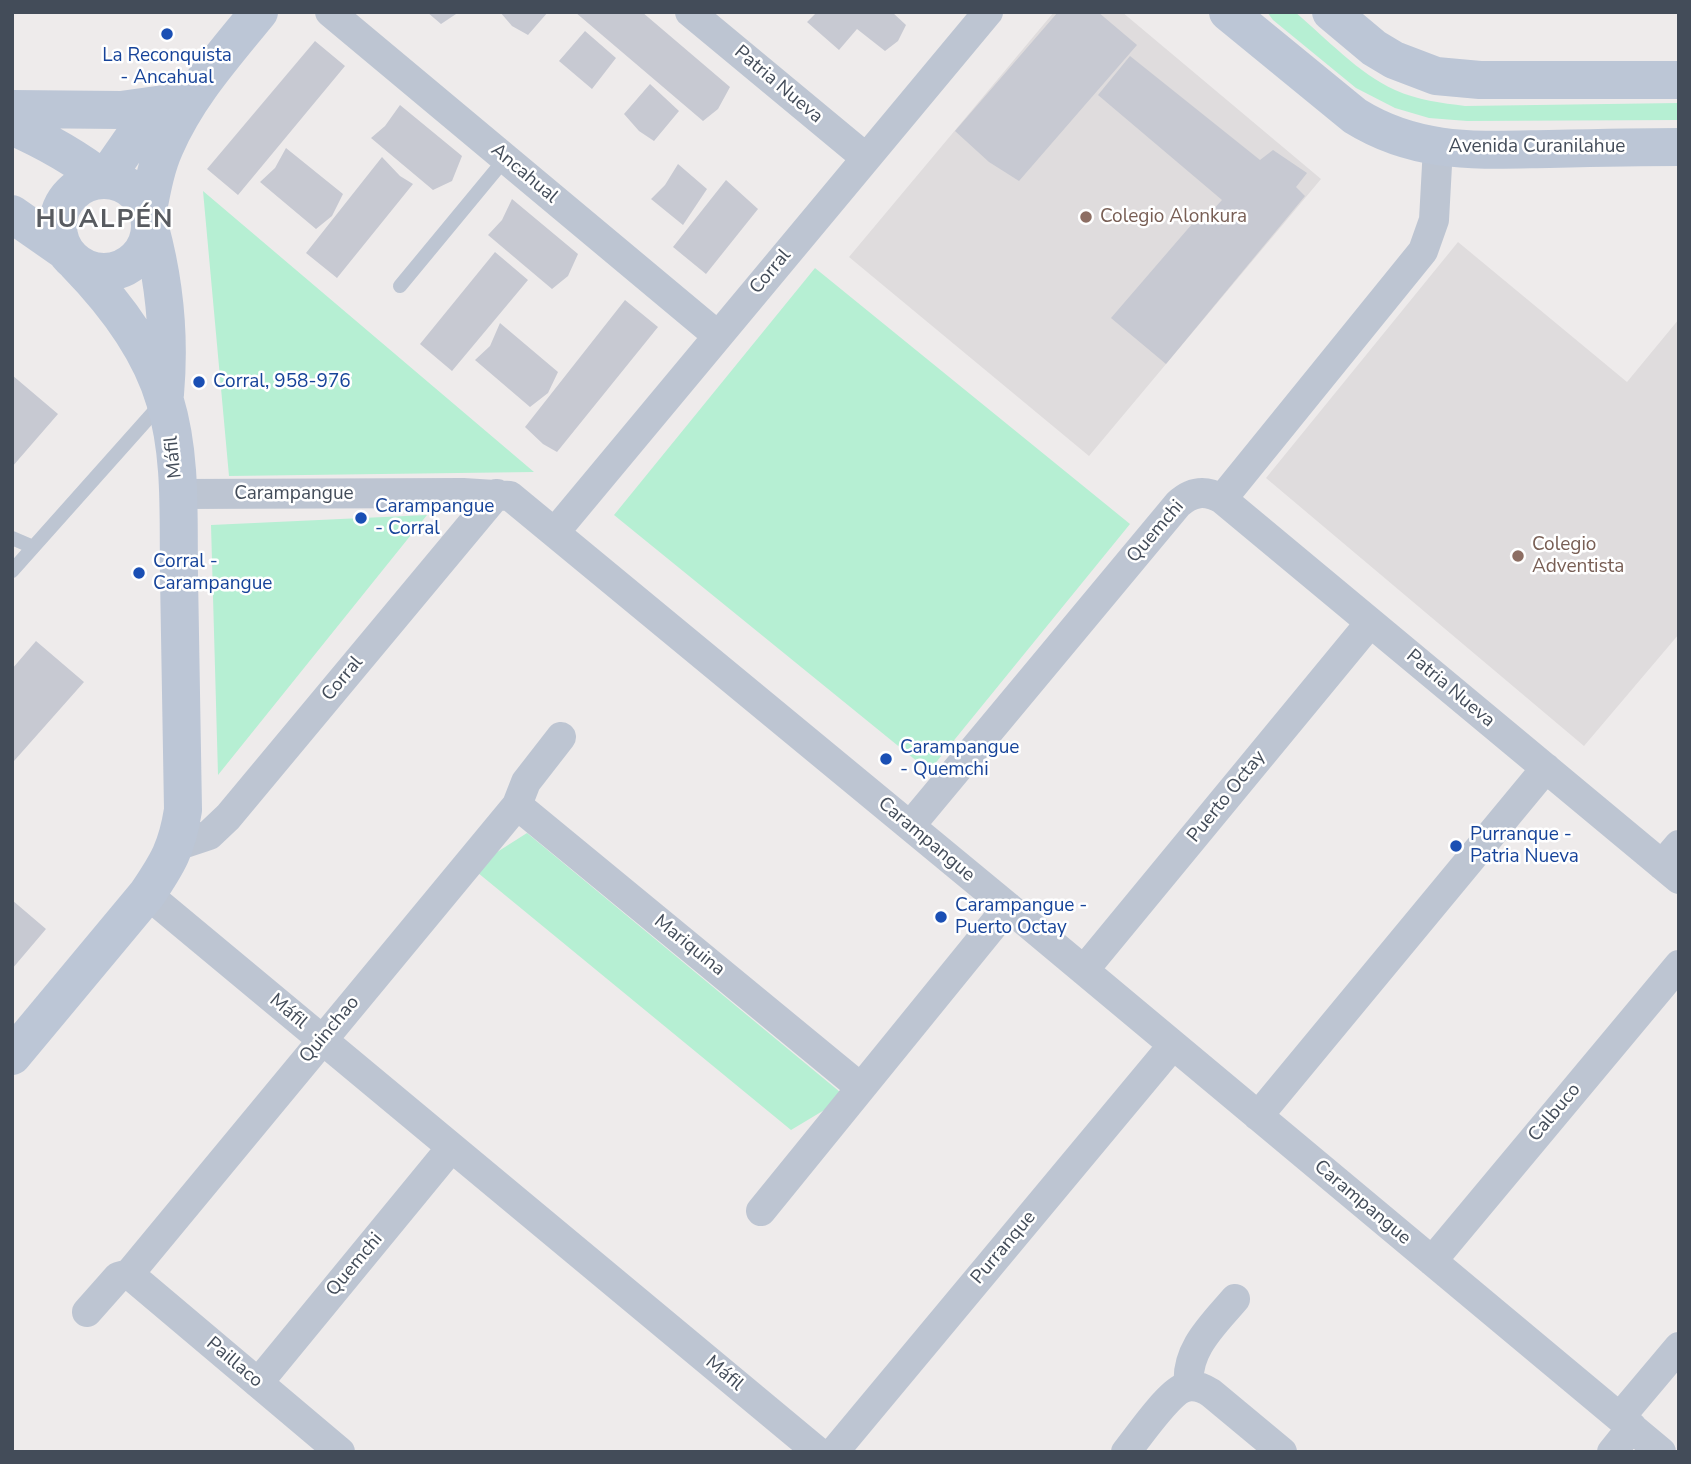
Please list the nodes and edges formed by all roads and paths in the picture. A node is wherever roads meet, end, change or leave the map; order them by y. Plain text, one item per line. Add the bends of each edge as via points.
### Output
1 (259, 12) edge
2 (330, 12) edge
3 (690, 12) edge
4 (988, 12) edge
5 (1228, 12) edge
6 (1331, 12) edge
7 (724, 23) edge
8 (1679, 80) edge
9 (186, 92) junction
10 (12, 109) edge
11 (12, 126) edge
12 (1679, 146) edge
13 (1438, 147) junction
14 (866, 158) junction
15 (505, 159) junction
16 (104, 180) junction
17 (12, 214) edge
18 (149, 219) junction
19 (70, 257) junction
20 (400, 286) dead end
21 (718, 336) junction
22 (165, 400) junction
23 (178, 494) junction
24 (497, 494) junction
25 (1222, 499) junction
26 (555, 532) junction
27 (12, 538) edge
28 (33, 547) junction
29 (12, 571) edge
30 (1370, 623) junction
31 (561, 737) dead end
32 (1546, 768) junction
33 (517, 805) junction
34 (910, 826) junction
35 (176, 846) junction
36 (1673, 863) edge
37 (147, 894) junction
38 (1008, 907) junction
39 (1679, 965) edge
40 (1084, 971) junction
41 (322, 1040) junction
42 (1173, 1045) junction
43 (12, 1056) edge
44 (861, 1088) junction
45 (1258, 1116) junction
46 (451, 1148) junction
47 (761, 1211) dead end
48 (1432, 1261) junction
49 (129, 1274) junction
50 (1235, 1299) dead end
51 (86, 1312) dead end
52 (1679, 1347) edge
53 (258, 1382) junction
54 (1189, 1386) junction
55 (1626, 1422) junction
56 (340, 1452) edge
57 (818, 1452) edge
58 (834, 1452) edge
59 (1126, 1452) edge
60 (1282, 1452) edge
61 (1612, 1452) edge
62 (1661, 1452) edge

1 - 9 street
2 - 15 street, Ancahual
3 - 7 street, Patria Nueva
4 - 14 street, Corral
5 - 13 street, Avenida Curanilahue via 1355,116 1395,136
6 - 8 street via 1384,54 1436,76
7 - 14 street, Patria Nueva
9 - 10 street via 121,110
9 - 16 street via 145,121
9 - 18 street via 165,148
11 - 16 street via 77,159
12 - 13 street, Avenida Curanilahue
13 - 25 street via 1434,220 1423,251
14 - 21 street, Corral
15 - 20 lane
15 - 21 street, Ancahual
16 - 18 street via 135,192
16 - 19 street via 83,185 61,209 57,230
17 - 19 street
18 - 19 street via 149,239 138,258 119,271 97,272
18 - 22 street, Máfil via 164,295
19 - 22 street, Máfil via 119,313
21 - 26 street, Corral
22 - 23 street, Máfil
22 - 28 lane
23 - 24 street, Carampangue
23 - 35 street, Máfil via 183,810
24 - 26 street, Carampangue via 510,496
24 - 35 street, Corral via 228,817 209,835
25 - 30 street, Patria Nueva
25 - 34 street, Quemchi via 1199,492 1178,504
26 - 34 street, Carampangue
27 - 28 lane
28 - 29 lane
30 - 32 street, Patria Nueva
30 - 40 street, Puerto Octay
31 - 33 street, Quinchao via 526,782
32 - 36 street, Patria Nueva
32 - 45 street
33 - 41 street, Quinchao
33 - 44 street, Mariquina
34 - 38 street, Carampangue
35 - 37 street, Máfil
37 - 41 street, Máfil
37 - 43 street
38 - 40 street, Carampangue
38 - 44 street
39 - 48 street, Calbuco
40 - 42 street, Carampangue
41 - 46 street, Máfil
41 - 49 street, Quinchao
42 - 45 street, Carampangue
42 - 58 street, Purranque
44 - 47 street
45 - 48 street, Carampangue
46 - 53 street, Quemchi
46 - 57 street, Máfil
48 - 55 street, Carampangue
49 - 51 street, Quinchao via 118,1278
49 - 53 street, Paillaco
50 - 54 street via 1191,1358
52 - 55 street
53 - 56 street, Paillaco
54 - 59 street via 1175,1392
54 - 60 street via 1210,1392
55 - 61 street
55 - 62 street, Carampangue

